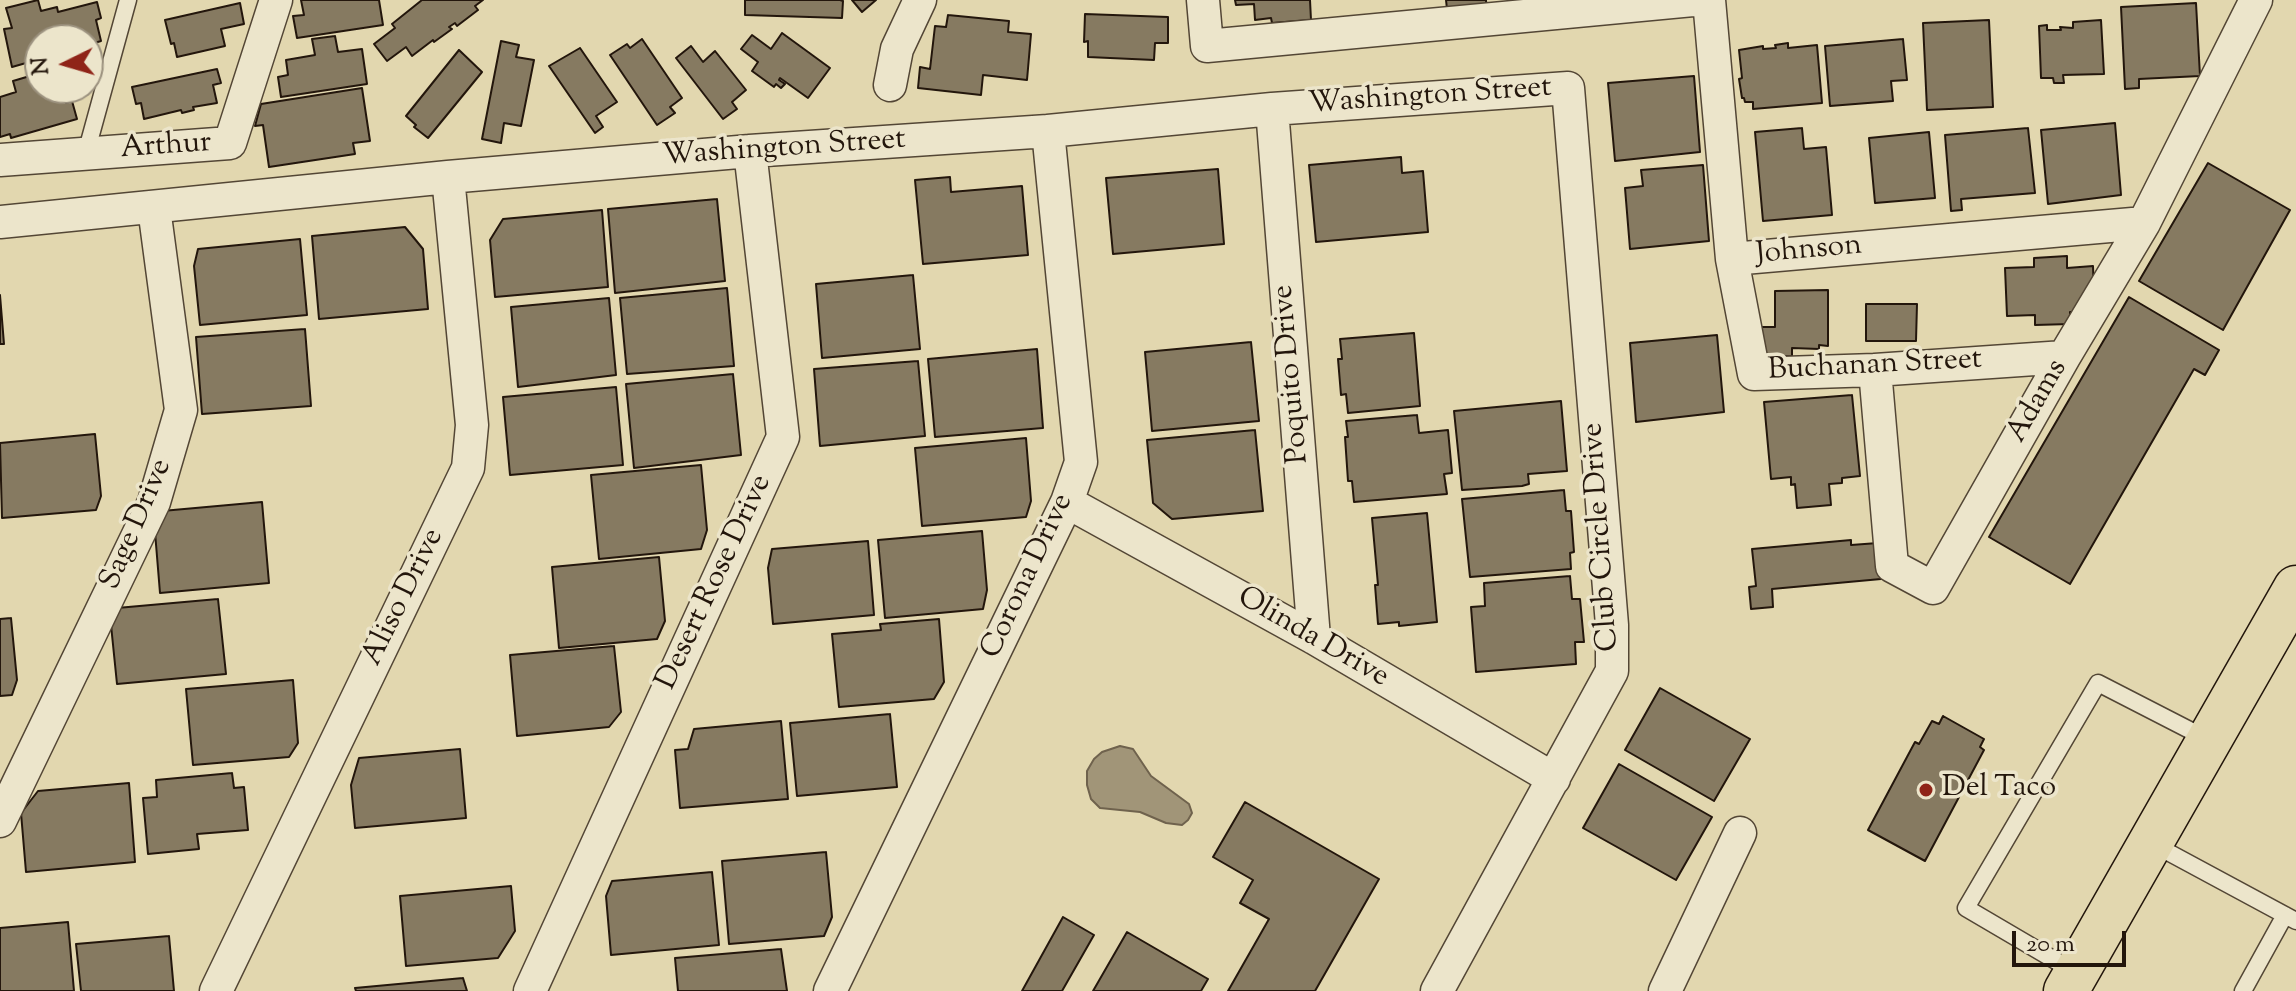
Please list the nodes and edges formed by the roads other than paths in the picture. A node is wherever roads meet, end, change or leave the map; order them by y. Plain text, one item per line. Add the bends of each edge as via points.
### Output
1 (128, 0) edge
2 (276, 0) edge
3 (920, 0) edge
4 (1203, 0) edge
5 (1693, 0) edge
6 (1709, 0) edge
7 (2256, 0) edge
8 (1620, 3) edge
9 (890, 85) dead end
10 (1568, 88) joint
11 (1272, 109) junction
12 (1048, 131) junction
13 (750, 151) junction
14 (86, 153) junction
15 (0, 160) edge
16 (448, 177) junction
17 (154, 208) junction
18 (0, 222) edge
19 (2144, 223) junction
20 (1732, 259) junction
21 (2064, 357) junction
22 (1875, 370) junction
23 (1067, 502) junction
24 (2296, 588) edge
25 (1314, 638) junction
26 (2209, 740) junction
27 (1554, 779) junction
28 (0, 821) edge
29 (1740, 833) dead end
30 (2150, 843) junction
31 (2291, 918) edge
32 (2071, 982) edge
33 (216, 991) edge
34 (530, 991) edge
35 (830, 991) edge
36 (1437, 991) edge
37 (1665, 991) edge
38 (2243, 991) edge

1 - 14 lane
2 - 14 street, Arthur via 230,143
3 - 9 street via 897,49
4 - 8 street via 1207,46
5 - 8 street
6 - 20 street, Johnson
7 - 19 street, Adams
10 - 11 street, Washington Street
10 - 27 street, Club Circle Drive via 1612,671
11 - 12 street, Washington Street
11 - 25 street, Poquito Drive
12 - 13 street, Washington Street
12 - 23 street, Corona Drive via 1081,462
13 - 16 street, Washington Street
13 - 34 street, Desert Rose Drive via 783,437
14 - 15 street, Arthur
16 - 17 street, Washington Street
16 - 33 street, Aliso Drive via 472,425 468,468
17 - 18 street, Washington Street
17 - 28 street, Sage Drive via 181,410 154,502
19 - 20 street, Johnson
19 - 21 street, Adams
20 - 22 street, Buchanan Street via 1754,374
21 - 22 street, Buchanan Street
21 - 22 street, Adams via 1933,588 1892,566
23 - 25 street, Olinda Drive
23 - 35 street, Corona Drive
24 - 26 main road
25 - 27 street, Olinda Drive
26 - 30 main road
26 - 32 lane via 2098,683 1966,908
27 - 36 street, Club Circle Drive
29 - 37 street
30 - 31 lane
30 - 32 main road
31 - 38 lane

